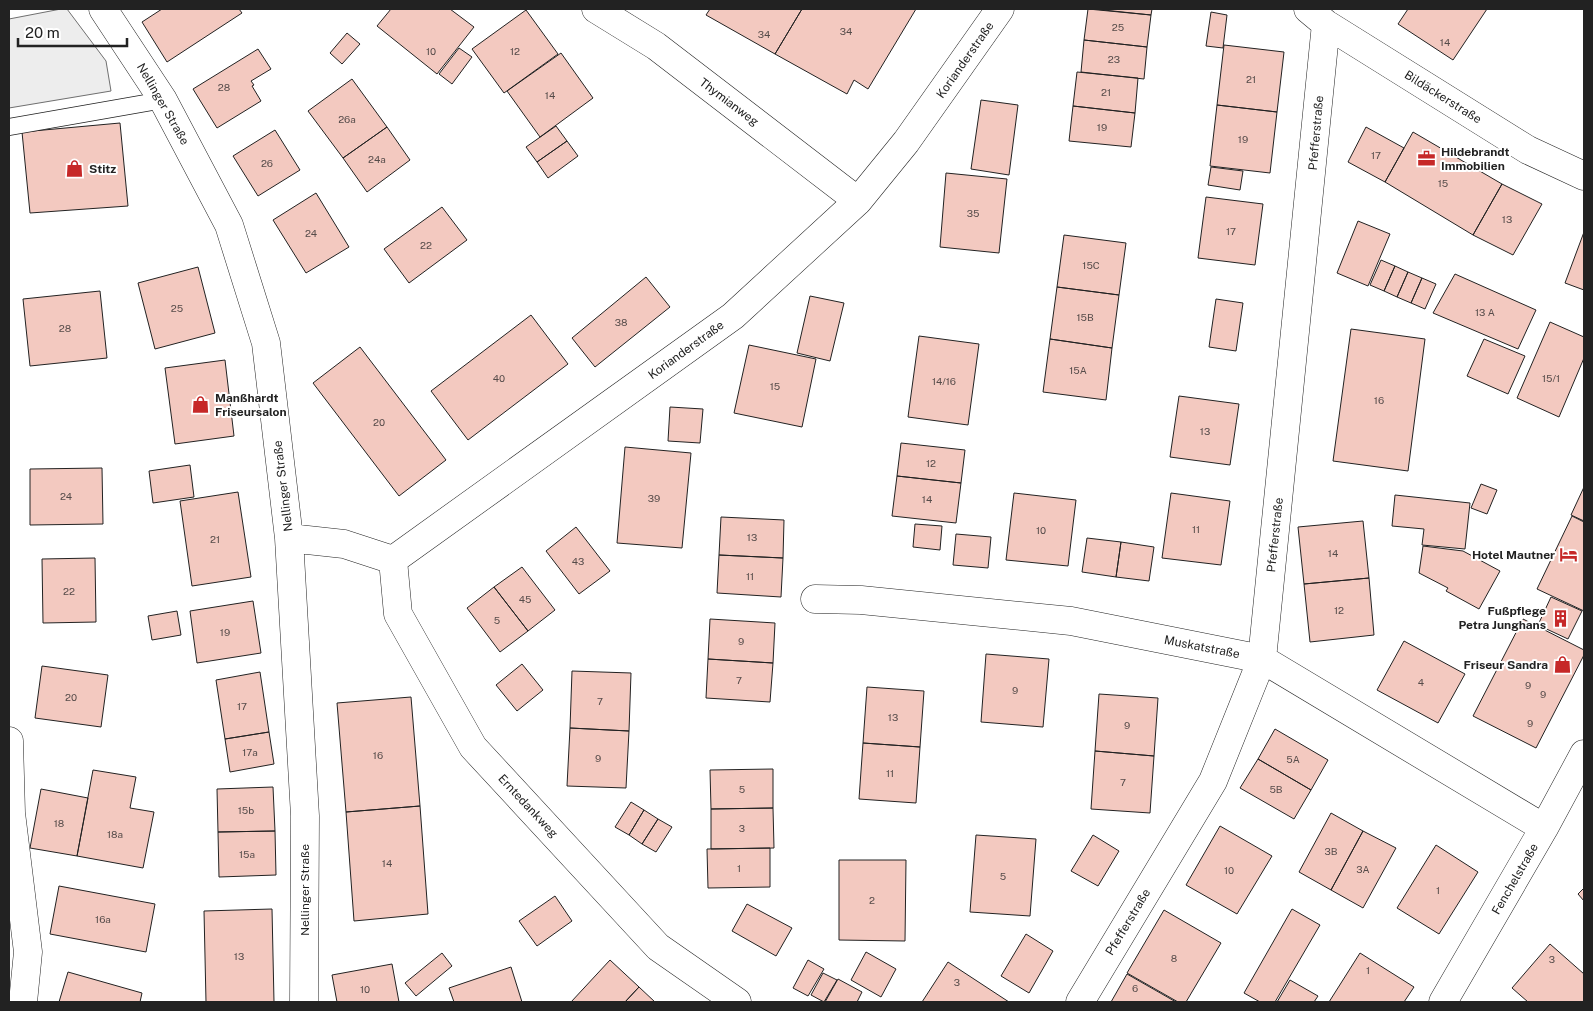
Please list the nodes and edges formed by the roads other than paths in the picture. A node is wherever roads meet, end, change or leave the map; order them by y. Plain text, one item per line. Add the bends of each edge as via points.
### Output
1 (103, 9) edge
2 (596, 9) edge
3 (1000, 9) edge
4 (1317, 16) edge
5 (163, 100) junction
6 (9, 127) edge
7 (1584, 176) edge
8 (858, 201) junction
9 (289, 538) junction
10 (393, 560) junction
11 (815, 598) dead end
12 (1262, 660) junction
13 (9, 741) edge
14 (1584, 754) edge
15 (1544, 828) junction
16 (23, 1002) edge
17 (304, 1002) edge
18 (737, 1002) edge
19 (1080, 1002) edge
20 (1443, 1002) edge

1 - 5 street, Nellinger Straße
2 - 8 street, Thymianweg via 656,46
3 - 8 street, Korianderstraße via 906,142
4 - 7 street, Bildäckerstraße via 1528,150
4 - 12 street, Pfefferstraße
5 - 6 lane
5 - 9 street, Nellinger Straße via 229,225 266,343
8 - 10 street, Korianderstraße via 733,316
9 - 10 street via 344,544
9 - 17 street, Nellinger Straße via 305,816
10 - 18 street, Erntedankweg via 398,614 473,747 658,946
11 - 12 street, Muskatstraße via 1071,621
12 - 15 street, Muskatstraße
12 - 19 street, Pfefferstraße via 1213,781
13 - 16 street via 11,813 28,952
14 - 15 street, Fenchelstraße
15 - 20 street, Fenchelstraße

